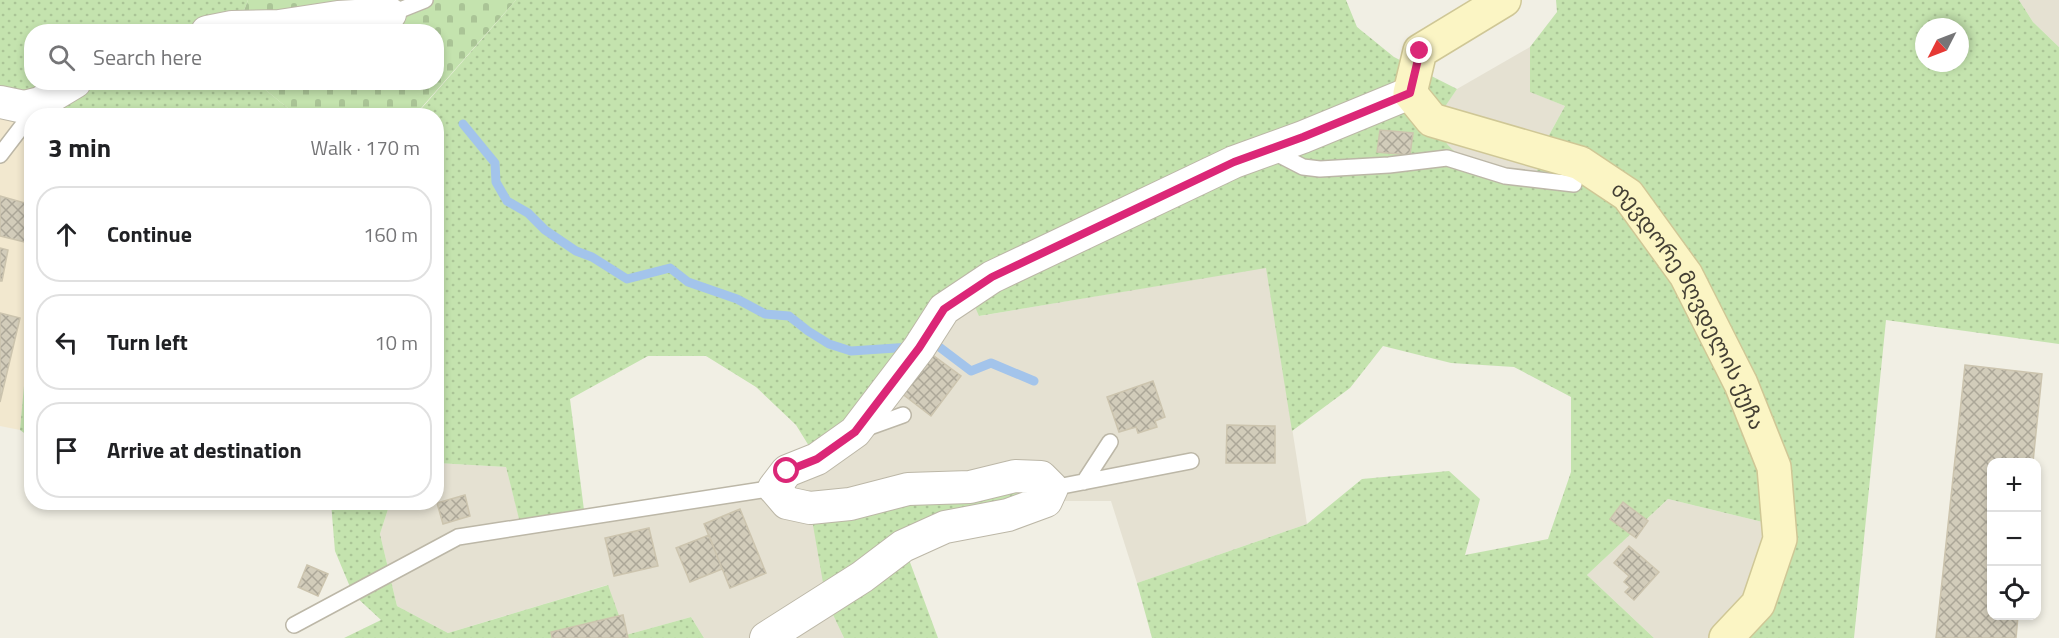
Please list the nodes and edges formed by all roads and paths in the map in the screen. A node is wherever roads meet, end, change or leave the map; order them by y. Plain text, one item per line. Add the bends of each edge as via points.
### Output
1 (425, 0) edge
2 (1504, 0) edge
3 (390, 14) joint
4 (292, 24) edge
5 (62, 90) edge
6 (1410, 93) junction
7 (0, 102) edge
8 (40, 103) junction
9 (36, 108) edge
10 (24, 124) edge
11 (1269, 149) junction
12 (0, 155) edge
13 (1574, 184) dead end
14 (903, 415) dead end
15 (855, 432) junction
16 (1110, 442) dead end
17 (1191, 461) dead end
18 (1084, 482) junction
19 (774, 488) junction
20 (1052, 488) junction
21 (294, 625) dead end
22 (766, 638) edge
23 (1726, 638) edge

1 - 3 lane
2 - 6 street via 1420,51
3 - 4 street
5 - 8 street
6 - 11 street
6 - 23 street, თევდორე მღვდელის ქუჩა via 1432,120 1580,163 1628,195 1686,275 1741,384 1774,467 1780,539 1758,604
7 - 8 street via 24,107
8 - 9 lane
10 - 12 lane
11 - 13 lane via 1303,167 1320,169 1447,158 1505,176
11 - 15 street via 992,277 944,309
14 - 15 lane
15 - 19 street via 817,459 787,471
16 - 18 lane
17 - 18 lane
18 - 20 lane
19 - 20 street via 787,502 810,508 850,504 908,489 969,486 1015,476 1041,477
19 - 21 lane via 458,537
20 - 22 street via 1046,501 1008,515 945,527 903,546

